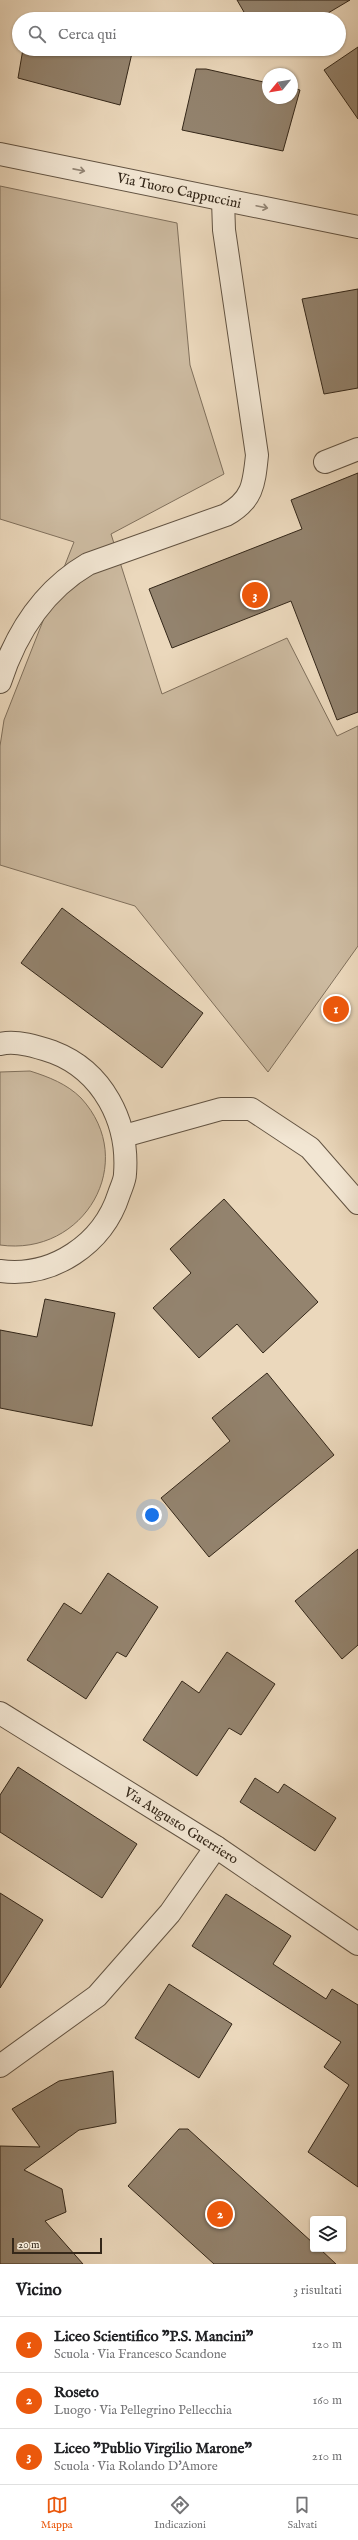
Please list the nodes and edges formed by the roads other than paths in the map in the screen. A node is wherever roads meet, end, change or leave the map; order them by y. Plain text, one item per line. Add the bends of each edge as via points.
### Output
1 (0, 138) edge
2 (0, 154) edge
3 (51, 164) junction
4 (223, 200) junction
5 (358, 227) edge
6 (358, 449) edge
7 (325, 462) dead end
8 (0, 682) edge
9 (1, 1040) edge
10 (124, 1136) junction
11 (358, 1203) edge
12 (0, 1271) edge
13 (0, 1713) edge
14 (216, 1847) junction
15 (358, 1944) edge
16 (0, 2066) edge

1 - 3 street
2 - 3 street, Via Tuoro Cappuccini
3 -> 4 street, Via Tuoro Cappuccini
4 -> 5 street, Via Tuoro Cappuccini
4 - 8 street via 224,230 257,455 255,480 249,496 238,508 226,515 88,564 67,576 42,600 21,631
6 - 7 street
9 - 10 street via 42,1048 67,1058 93,1078 113,1104
10 - 11 street via 221,1109 251,1109 310,1148
10 - 12 street via 126,1175 113,1213 89,1244 55,1265 17,1274
13 - 14 street, Via Augusto Guerriero
14 - 15 street, Via Augusto Guerriero
14 - 16 street via 170,1913 97,1996

